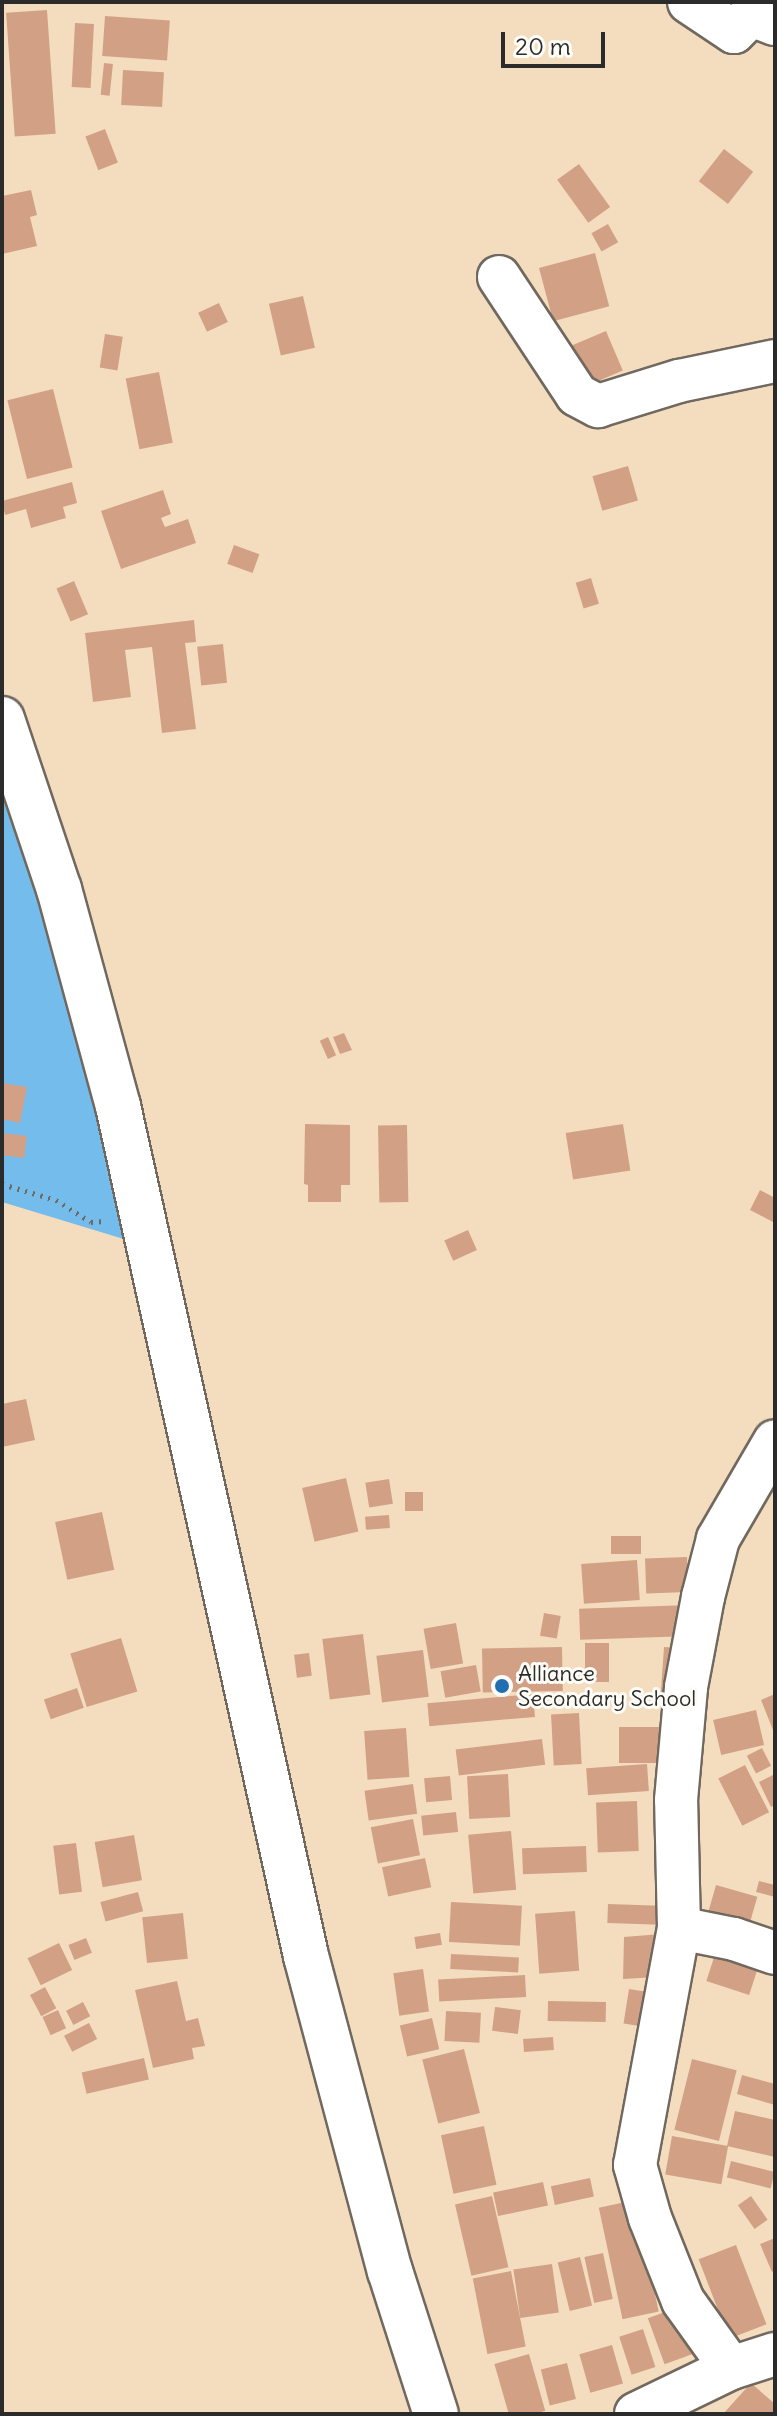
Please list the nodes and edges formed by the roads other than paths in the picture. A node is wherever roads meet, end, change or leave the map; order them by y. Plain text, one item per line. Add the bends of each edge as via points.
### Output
1 (689, 2) edge
2 (775, 24) edge
3 (499, 277) dead end
4 (772, 359) edge
5 (2, 719) edge
6 (775, 1441) edge
7 (679, 1928) junction
8 (775, 1953) edge
9 (775, 2354) edge
10 (731, 2368) junction
11 (436, 2414) edge
12 (636, 2414) edge

1 - 2 street via 734,32 747,19
3 - 4 street via 577,395 598,406
5 - 11 main road via 59,889 118,1106 306,1956 390,2271
6 - 7 street via 718,1539 703,1597 686,1687 676,1800
7 - 8 street
7 - 10 street via 635,2165 683,2301
9 - 10 street
10 - 12 street

